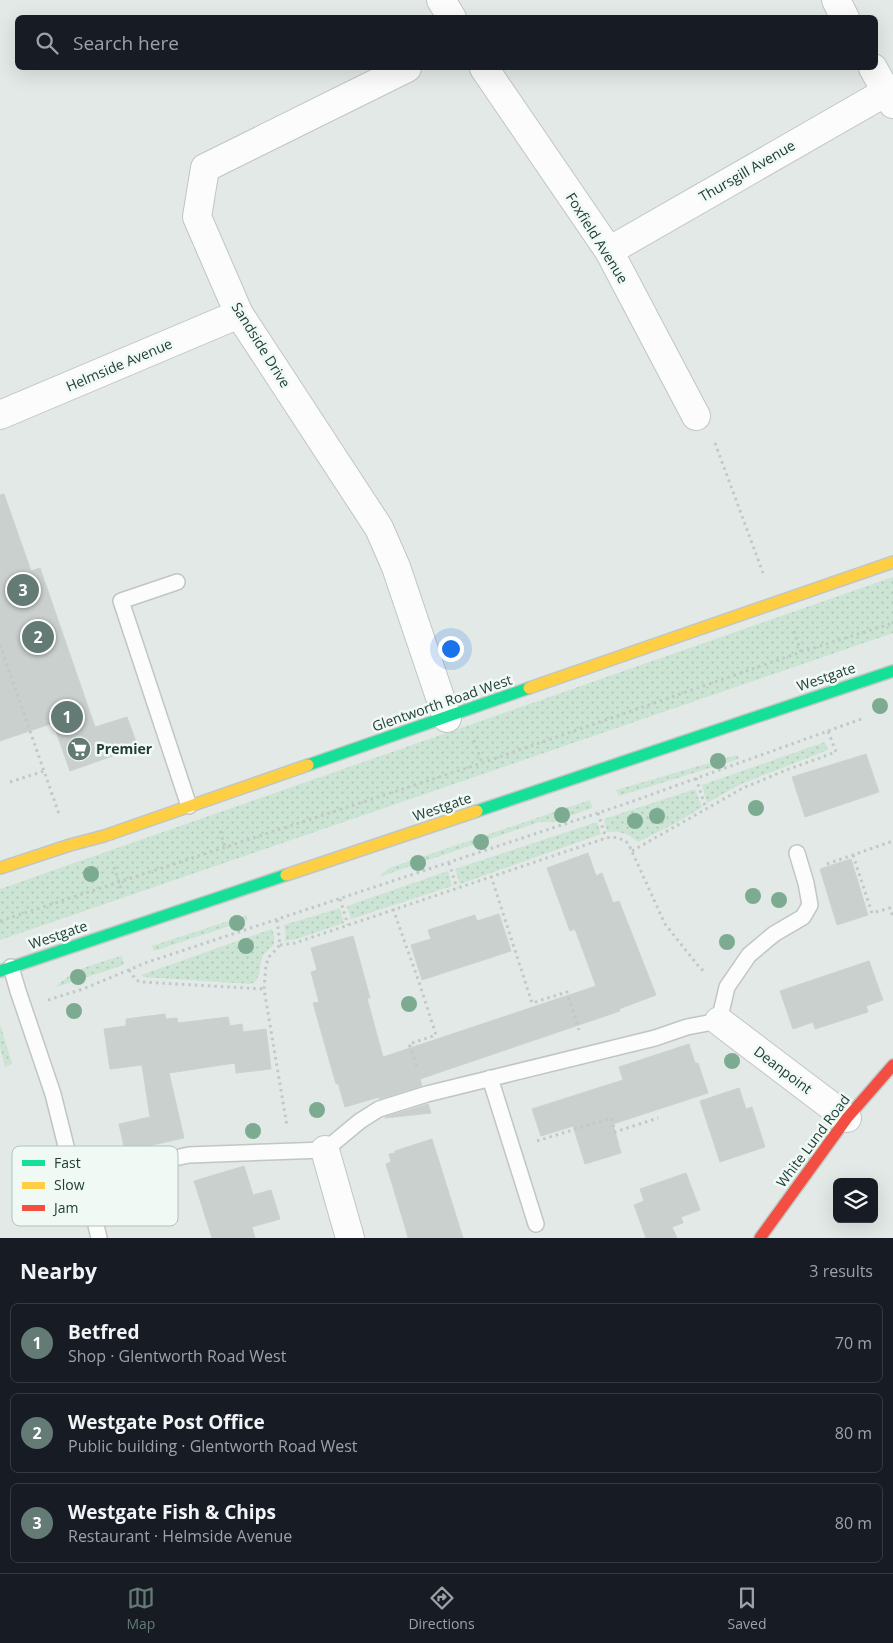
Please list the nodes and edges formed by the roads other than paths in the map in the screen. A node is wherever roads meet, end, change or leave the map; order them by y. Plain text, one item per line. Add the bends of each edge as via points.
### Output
1 (441, 0) edge
2 (836, 0) edge
3 (450, 15) edge
4 (844, 15) edge
5 (403, 70) edge
6 (485, 70) edge
7 (873, 70) edge
8 (889, 98) edge
9 (608, 251) junction
10 (239, 314) junction
11 (0, 415) edge
12 (696, 416) road end
13 (893, 562) edge
14 (177, 582) dead end
15 (893, 671) edge
16 (447, 718) junction
17 (189, 806) junction
18 (797, 853) dead end
19 (0, 868) edge
20 (6, 969) edge
21 (719, 1021) junction
22 (893, 1065) edge
23 (490, 1078) junction
24 (847, 1118) junction
25 (66, 1146) edge
26 (324, 1150) junction
27 (178, 1157) edge
28 (536, 1224) dead end
29 (350, 1238) edge
30 (760, 1238) edge

1 - 3 street
2 - 4 street
5 - 10 street, Sandside Drive via 205,168 197,217
6 - 9 street, Foxfield Avenue
7 - 8 street
8 - 9 street, Thursgill Avenue
9 - 12 street, Foxfield Avenue
10 - 11 street, Helmside Avenue
10 - 16 street, Sandside Drive via 379,528 396,567
13 - 16 street, Glentworth Road West
14 - 17 lane via 121,601
15 - 20 street, Westgate
16 - 17 street, Glentworth Road West
17 - 19 street, Glentworth Road West
18 - 21 lane via 810,905 803,917 774,934 750,956 727,987
20 - 25 lane via 18,991 53,1094
21 - 23 lane
21 - 24 street, Deanpoint
22 - 24 street, White Lund Road
23 - 26 lane via 379,1109
23 - 28 lane
24 - 30 street, White Lund Road
26 - 27 lane
26 - 29 street

